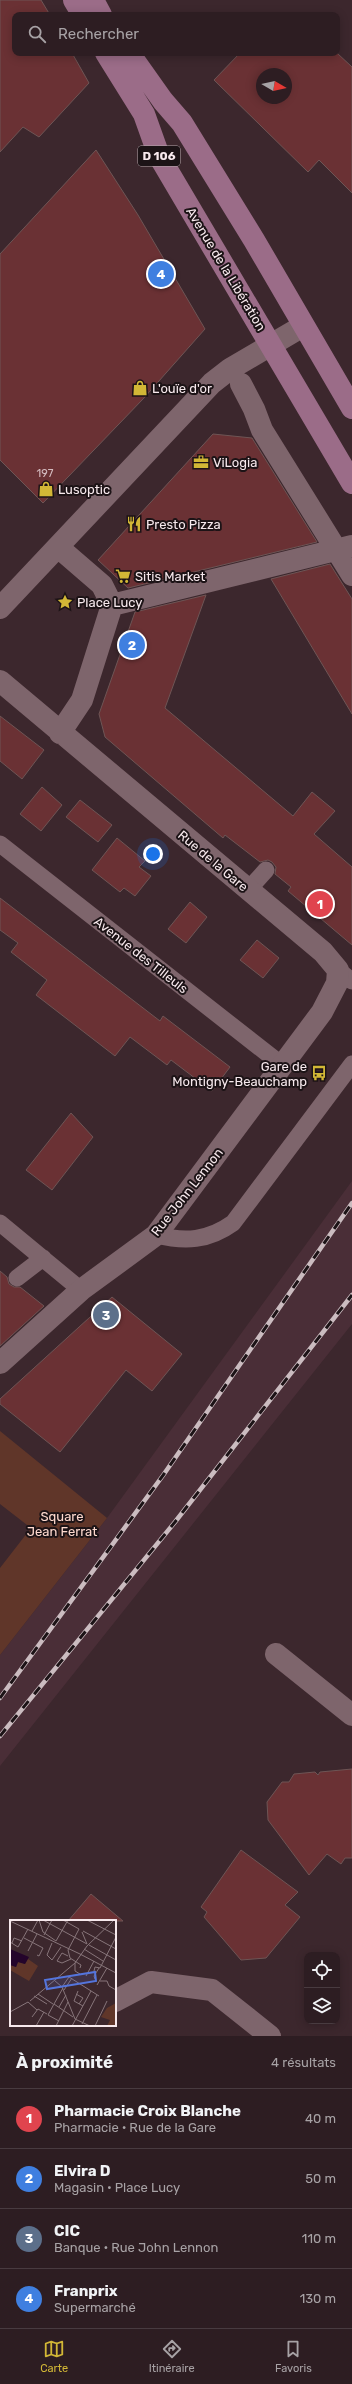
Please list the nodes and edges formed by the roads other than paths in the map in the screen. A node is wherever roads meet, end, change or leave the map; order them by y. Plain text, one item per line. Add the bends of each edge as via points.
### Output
1 (74, 0) edge
2 (92, 0) edge
3 (81, 12) edge
4 (100, 12) edge
5 (108, 56) edge
6 (131, 56) edge
7 (304, 326) junction
8 (271, 345) junction
9 (241, 384) dead end
10 (352, 408) edge
11 (352, 483) edge
12 (58, 547) junction
13 (344, 548) edge
14 (352, 575) edge
15 (112, 605) junction
16 (0, 608) edge
17 (0, 681) edge
18 (60, 733) junction
19 (0, 844) edge
20 (266, 870) dead end
21 (248, 890) junction
22 (345, 976) edge
23 (352, 1064) edge
24 (282, 1065) junction
25 (0, 1223) edge
26 (156, 1235) junction
27 (43, 1258) junction
28 (17, 1278) dead end
29 (81, 1290) junction
30 (0, 1363) edge
31 (276, 1654) dead end
32 (352, 1715) edge
33 (116, 2000) edge
34 (270, 2036) edge

1 - 3 main road
2 - 4 main road
5 - 8 main road, Avenue de la Libération / D 106 via 144,114 159,156
6 - 7 main road, D 106 via 182,123
7 - 8 street
7 - 10 main road, D 106
8 - 11 main road, Avenue de la Libération / D 106
8 - 12 street via 230,369 212,383
9 - 13 street via 262,430
12 - 15 street via 102,585
12 - 16 street
13 - 14 street
13 - 15 street
15 - 18 street via 82,700
17 - 18 street, Rue de la Gare
18 - 21 street, Rue de la Gare
19 - 24 lane, Avenue des Tilleuls
20 - 21 lane
21 - 22 street, Rue de la Gare via 323,952
22 - 24 street, Rue de la Gare via 337,983
23 - 26 lane via 233,1223 218,1233 194,1240 174,1240
24 - 26 street, Rue John Lennon
25 - 27 lane
26 - 29 street, Rue John Lennon
27 - 28 lane
27 - 29 lane
29 - 30 street, Rue John Lennon
31 - 32 street
33 - 34 street via 151,1982 212,1990

